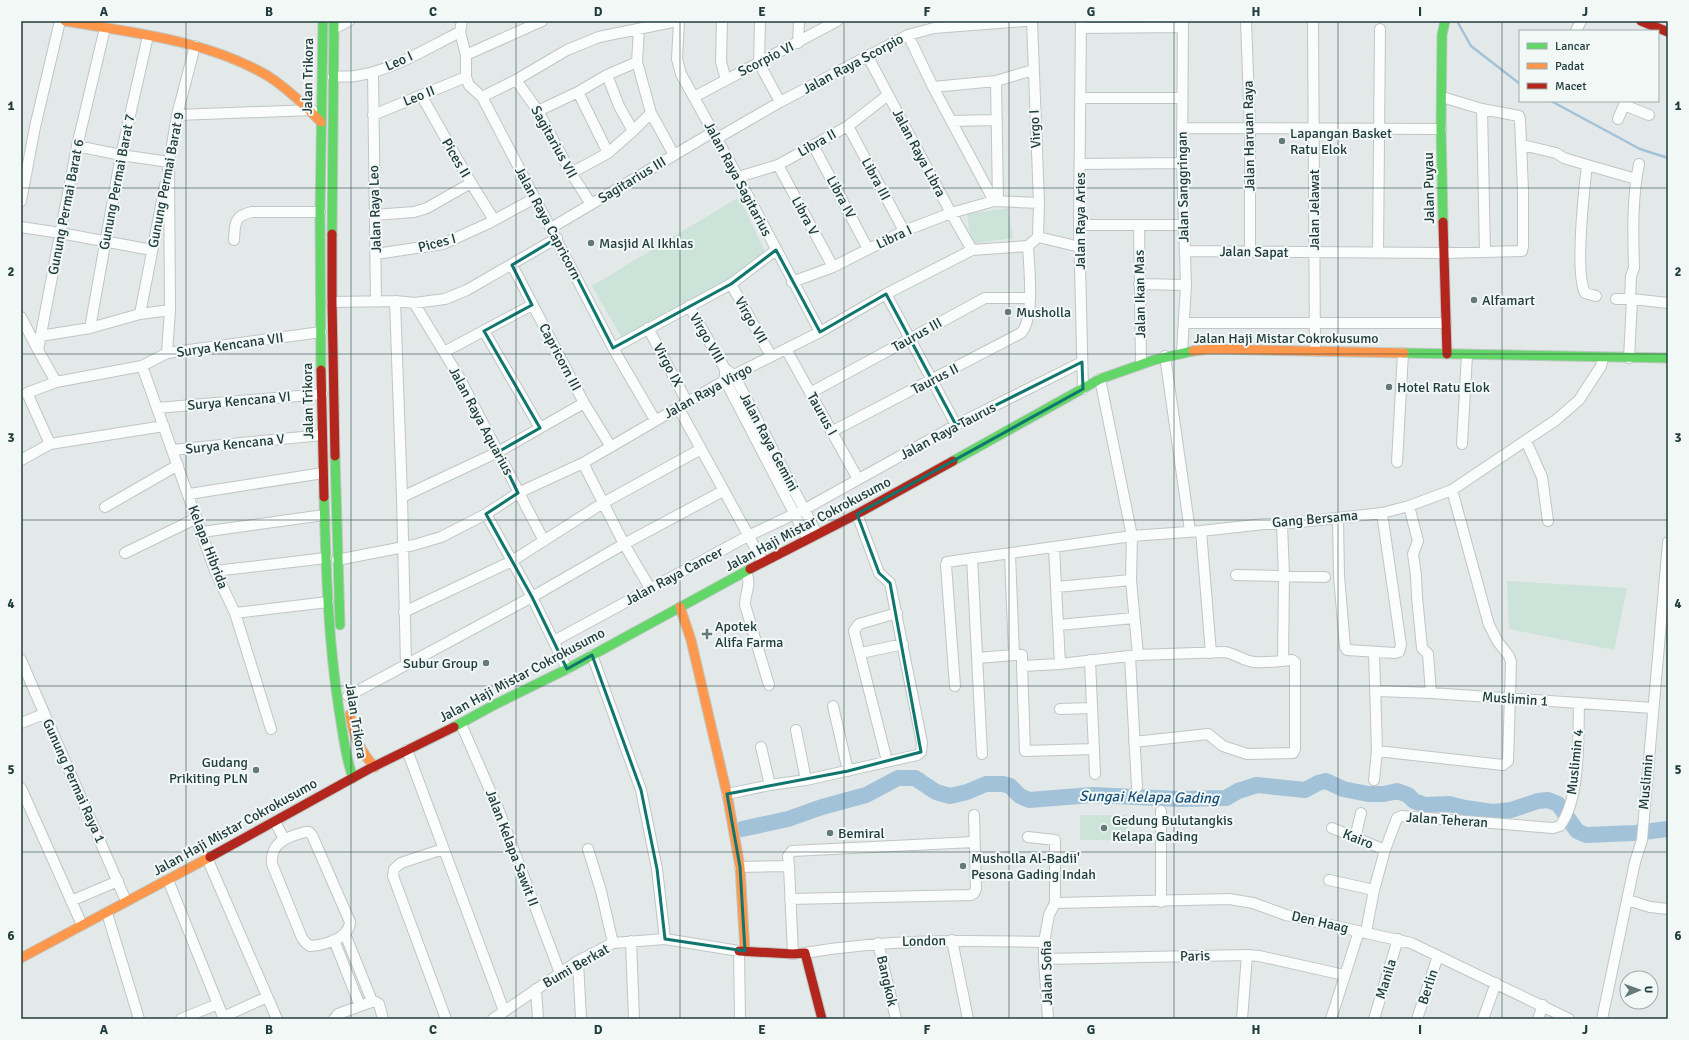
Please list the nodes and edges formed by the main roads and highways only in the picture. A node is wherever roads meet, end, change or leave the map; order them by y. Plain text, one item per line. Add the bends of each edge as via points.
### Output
1 (65, 21) edge
2 (323, 21) edge
3 (1445, 21) edge
4 (1641, 21) edge
5 (335, 24) edge
6 (1657, 30) edge
7 (321, 122) junction
8 (320, 216) junction
9 (333, 220) junction
10 (1447, 354) junction
11 (1668, 358) edge
12 (680, 607) junction
13 (342, 638) dead end
14 (348, 693) road end
15 (375, 767) junction
16 (353, 778) junction
17 (21, 958) edge
18 (822, 1019) edge

1 - 7 main road via 195,46 247,65 291,92 312,110
2 - 7 main road, Jalan Trikora
3 - 10 main road, Jalan Puyau via 1442,35 1441,129
4 - 6 main road
5 - 9 main road, Jalan Trikora
7 - 8 main road, Jalan Trikora
8 - 9 main road
8 - 16 main road, Jalan Trikora via 322,435 328,602 337,699
9 - 13 main road, Jalan Trikora via 337,560
10 - 11 main road, Jalan Haji Mistar Cokrokusumo
10 - 12 main road, Jalan Haji Mistar Cokrokusumo via 1211,349 1182,352 1141,363 1100,379 857,514 807,538
12 - 15 main road, Jalan Haji Mistar Cokrokusumo via 567,669 494,704 461,724
12 - 18 main road via 691,640 727,794 740,870 742,951 805,953
14 - 15 main road, Jalan Trikora via 356,741
15 - 16 main road, Jalan Haji Mistar Cokrokusumo
16 - 17 main road, Jalan Haji Mistar Cokrokusumo

